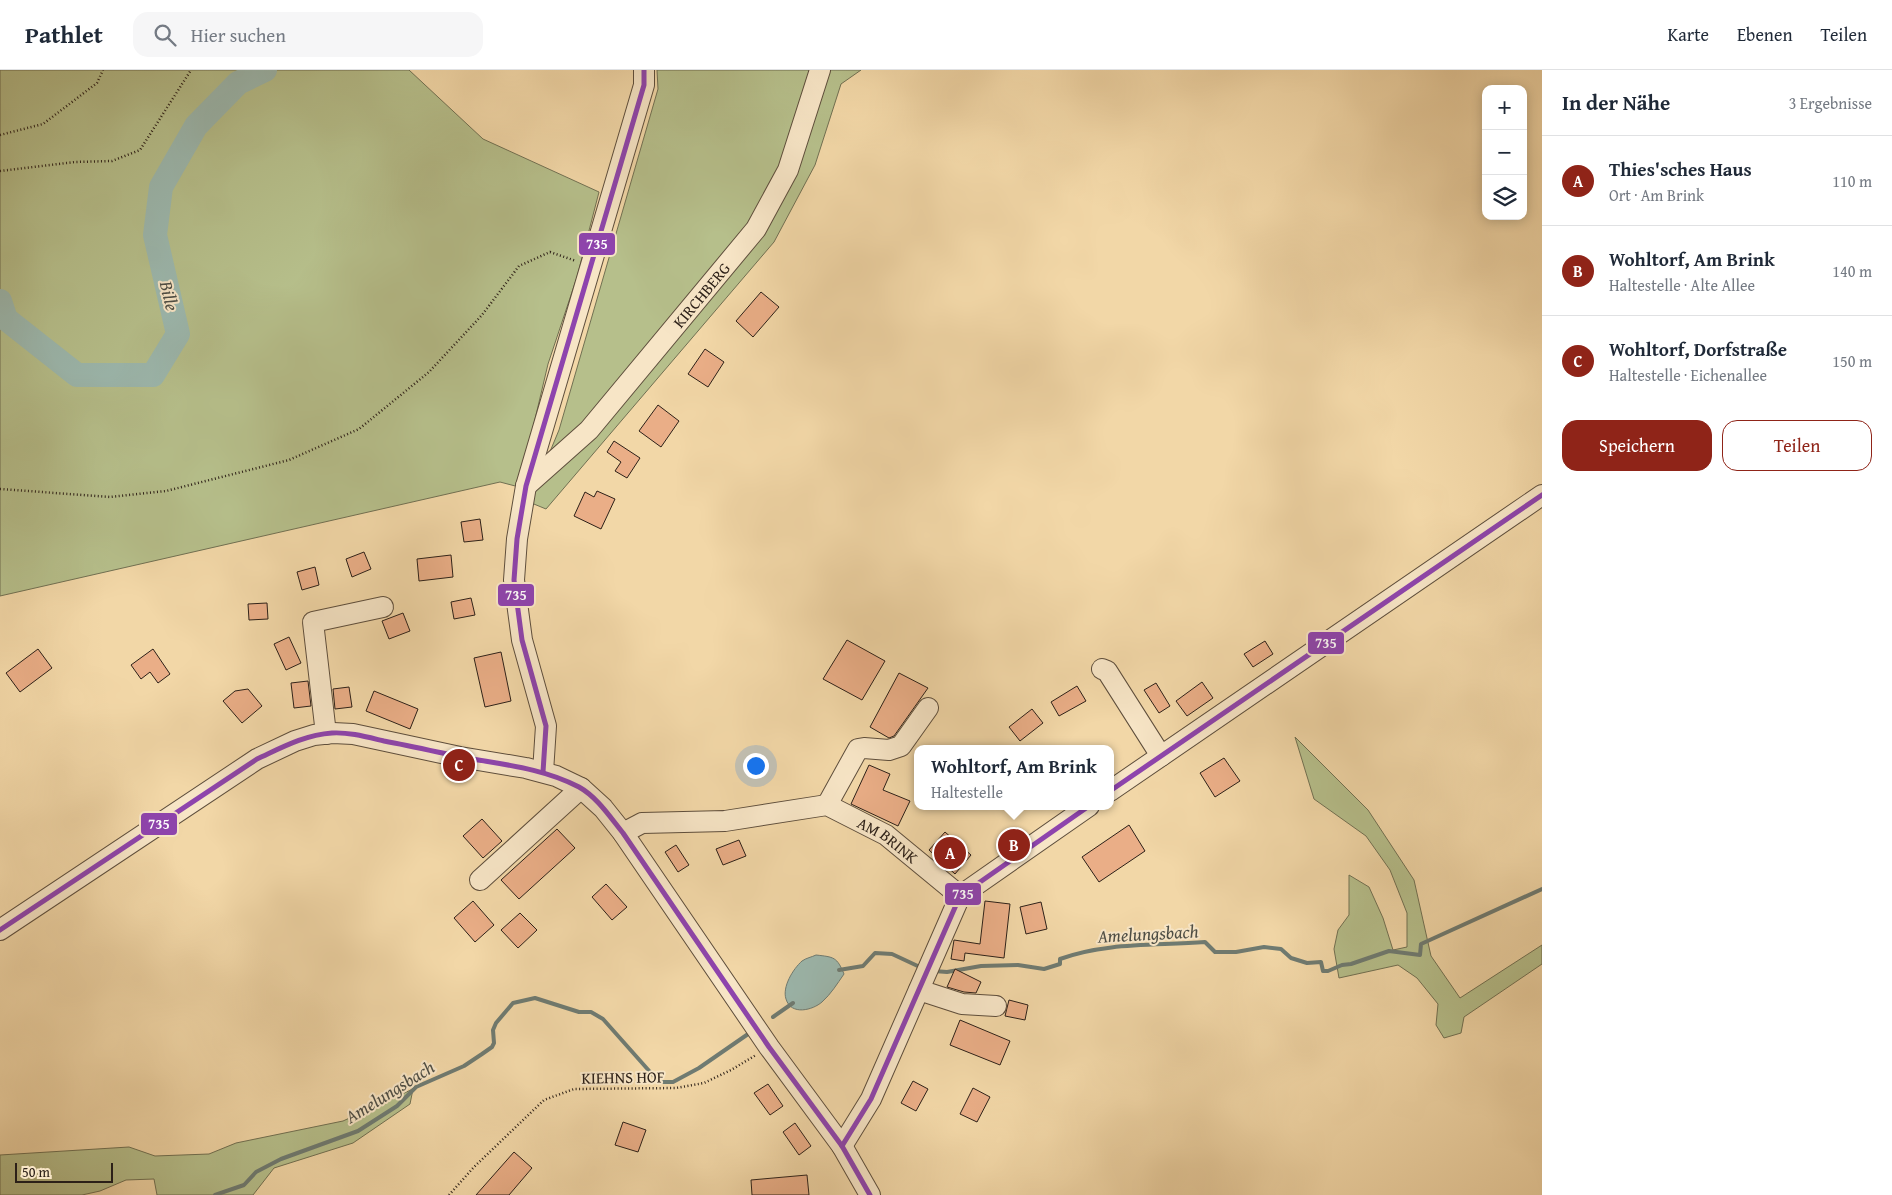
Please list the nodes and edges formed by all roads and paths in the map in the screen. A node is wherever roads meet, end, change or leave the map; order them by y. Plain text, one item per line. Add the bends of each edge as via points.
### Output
1 (103, 70) edge
2 (191, 70) edge
3 (644, 70) edge
4 (822, 71) edge
5 (0, 135) edge
6 (0, 171) edge
7 (592, 266) junction
8 (526, 486) junction
9 (0, 490) edge
10 (1542, 495) edge
11 (383, 607) dead end
12 (1102, 669) dead end
13 (928, 708) dead end
14 (326, 734) junction
15 (1160, 756) junction
16 (543, 772) junction
17 (581, 788) junction
18 (1114, 788) edge
19 (827, 805) junction
20 (1083, 810) edge
21 (622, 833) junction
22 (480, 880) dead end
23 (960, 896) junction
24 (0, 930) edge
25 (919, 990) junction
26 (996, 1006) dead end
27 (770, 1047) junction
28 (842, 1146) junction
29 (449, 1195) edge
30 (870, 1195) edge

1 - 5 path via 97,83 43,124
2 - 6 path via 140,150 112,160
3 - 7 street via 644,85
4 - 8 street, KIRCHBERG via 788,170 756,229 589,430
7 - 8 street
7 - 9 path via 550,252 519,266 482,315 429,372 358,428 289,460 166,491 110,497
8 - 16 street via 514,580 522,640 546,726
10 - 15 street
11 - 14 street via 313,622
12 - 15 street via 1107,671
13 - 19 street via 901,746 889,750 858,749
14 - 16 street via 353,734
14 - 24 street via 295,741 257,760
15 - 18 street
16 - 17 street
17 - 21 street via 603,808
17 - 22 street
19 - 21 street via 725,821 642,822
19 - 23 street, AM BRINK via 886,835
20 - 23 street
21 - 27 street
23 - 25 street
25 - 26 street via 962,1004
25 - 28 street via 871,1100
27 - 28 street
27 - 29 path, KIEHNS HOF via 704,1083 676,1088 574,1089 544,1100
28 - 30 street

